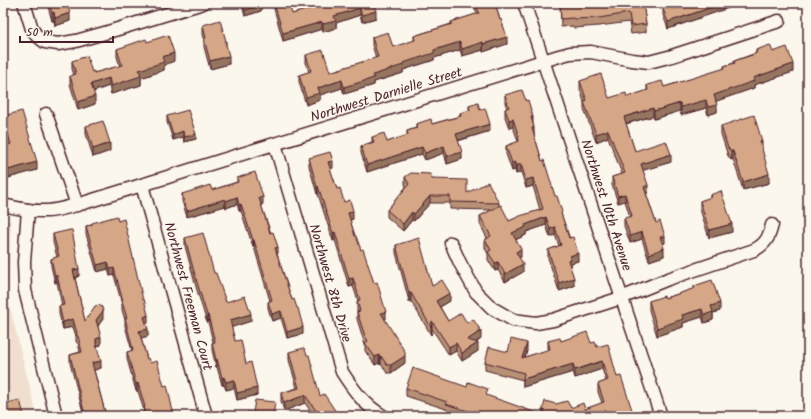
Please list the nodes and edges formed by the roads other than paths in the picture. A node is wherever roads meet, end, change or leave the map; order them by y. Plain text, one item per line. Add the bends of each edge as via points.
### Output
1 (24, 3) edge
2 (203, 3) edge
3 (524, 3) edge
4 (779, 21) dead end
5 (544, 61) junction
6 (46, 114) dead end
7 (275, 144) junction
8 (142, 185) junction
9 (3, 205) edge
10 (77, 205) junction
11 (28, 210) junction
12 (772, 225) dead end
13 (451, 243) dead end
14 (622, 298) junction
15 (56, 416) edge
16 (206, 416) edge
17 (382, 416) edge
18 (661, 416) edge

1 - 2 street via 32,29 40,39 58,44 76,41
3 - 5 street, Northwest 10th Avenue
4 - 5 street, Northwest Darnielle Street via 649,62 586,52 570,53
5 - 7 street, Northwest Darnielle Street
5 - 14 street, Northwest 10th Avenue
6 - 10 street
7 - 8 street, Northwest Darnielle Street
7 - 17 street, Northwest 8th Drive via 342,372 356,394
8 - 10 street, Northwest Darnielle Street
8 - 16 street, Northwest Freeman Court
9 - 11 street, Northwest Darnielle Street
10 - 11 street, Northwest Darnielle Street via 45,212
11 - 15 street via 24,262 25,290
12 - 14 street via 765,244 754,250 668,279
13 - 14 street via 476,292 492,308 513,320 536,323 553,320
14 - 18 street, Northwest 10th Avenue

